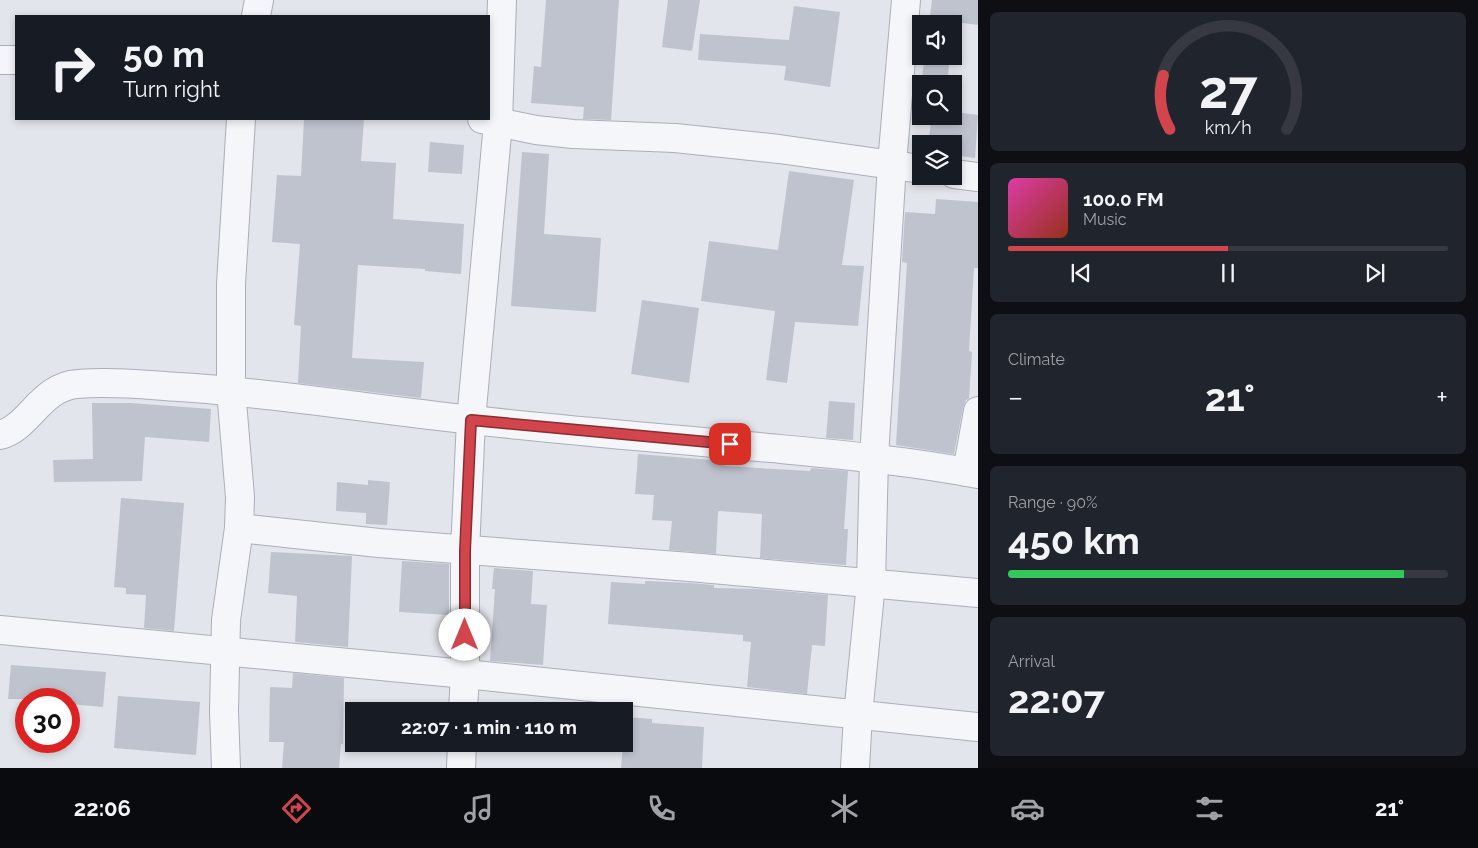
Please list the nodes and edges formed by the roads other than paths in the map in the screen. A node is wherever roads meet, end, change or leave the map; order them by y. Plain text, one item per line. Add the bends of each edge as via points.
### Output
1 (259, 0) edge
2 (502, 0) edge
3 (906, 0) edge
4 (256, 15) edge
5 (0, 60) edge
6 (15, 60) edge
7 (242, 120) edge
8 (490, 121) edge
9 (892, 164) junction
10 (912, 167) edge
11 (962, 175) edge
12 (978, 177) edge
13 (231, 390) junction
14 (978, 411) edge
15 (471, 420) junction
16 (0, 435) edge
17 (874, 457) junction
18 (972, 473) edge
19 (239, 528) junction
20 (465, 551) junction
21 (871, 583) junction
22 (978, 593) edge
23 (0, 630) edge
24 (227, 652) junction
25 (465, 674) junction
26 (463, 702) edge
27 (858, 715) junction
28 (978, 727) edge
29 (462, 752) edge
30 (226, 768) edge
31 (461, 768) edge
32 (855, 768) edge

1 - 4 street
2 - 8 street
3 - 9 street
5 - 6 street
7 - 13 street via 231,284
8 - 9 street via 573,134 675,138
8 - 15 street
9 - 10 street
9 - 17 street
11 - 12 street
13 - 15 street
13 - 16 street via 76,384 57,390 26,418
13 - 19 street via 240,497
14 - 18 street
15 - 17 street
15 - 20 street
17 - 18 street
17 - 21 street
19 - 20 street
19 - 24 street via 226,620
20 - 21 street
20 - 25 street
21 - 22 street
21 - 27 street
23 - 24 street
24 - 25 street
24 - 30 street
25 - 26 street
25 - 27 street
27 - 28 street
27 - 32 street
29 - 31 street

